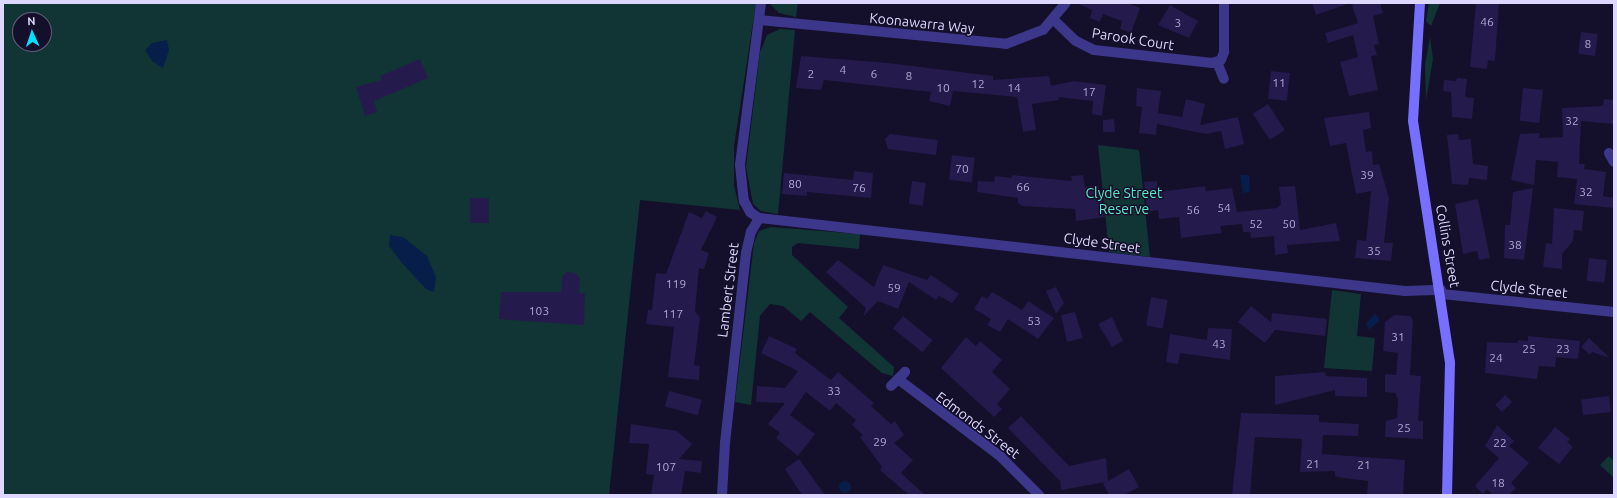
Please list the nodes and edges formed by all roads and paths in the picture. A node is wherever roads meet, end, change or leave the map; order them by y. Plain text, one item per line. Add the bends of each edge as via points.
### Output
1 (761, 3) edge
2 (1066, 3) edge
3 (1224, 3) edge
4 (1420, 3) edge
5 (760, 20) junction
6 (1054, 20) junction
7 (1217, 62) junction
8 (1224, 79) dead end
9 (759, 218) junction
10 (1442, 292) junction
11 (1614, 312) edge
12 (898, 379) dead end
13 (722, 495) edge
14 (1039, 495) edge
15 (1447, 495) edge

1 - 5 street
2 - 6 street, Koonawarra Way
3 - 7 street via 1224,52
4 - 10 street, Collins Street via 1414,128
5 - 6 street, Koonawarra Way via 993,44 1032,37
5 - 9 street via 740,165 744,201 750,212
6 - 7 street, Parook Court via 1076,41 1094,50
7 - 8 street
9 - 10 street, Clyde Street via 1390,290
9 - 13 street, Lambert Street via 750,232 746,253 725,437
10 - 11 street, Clyde Street
10 - 15 street, Collins Street via 1451,374
12 - 14 street, Edmonds Street via 1001,457

